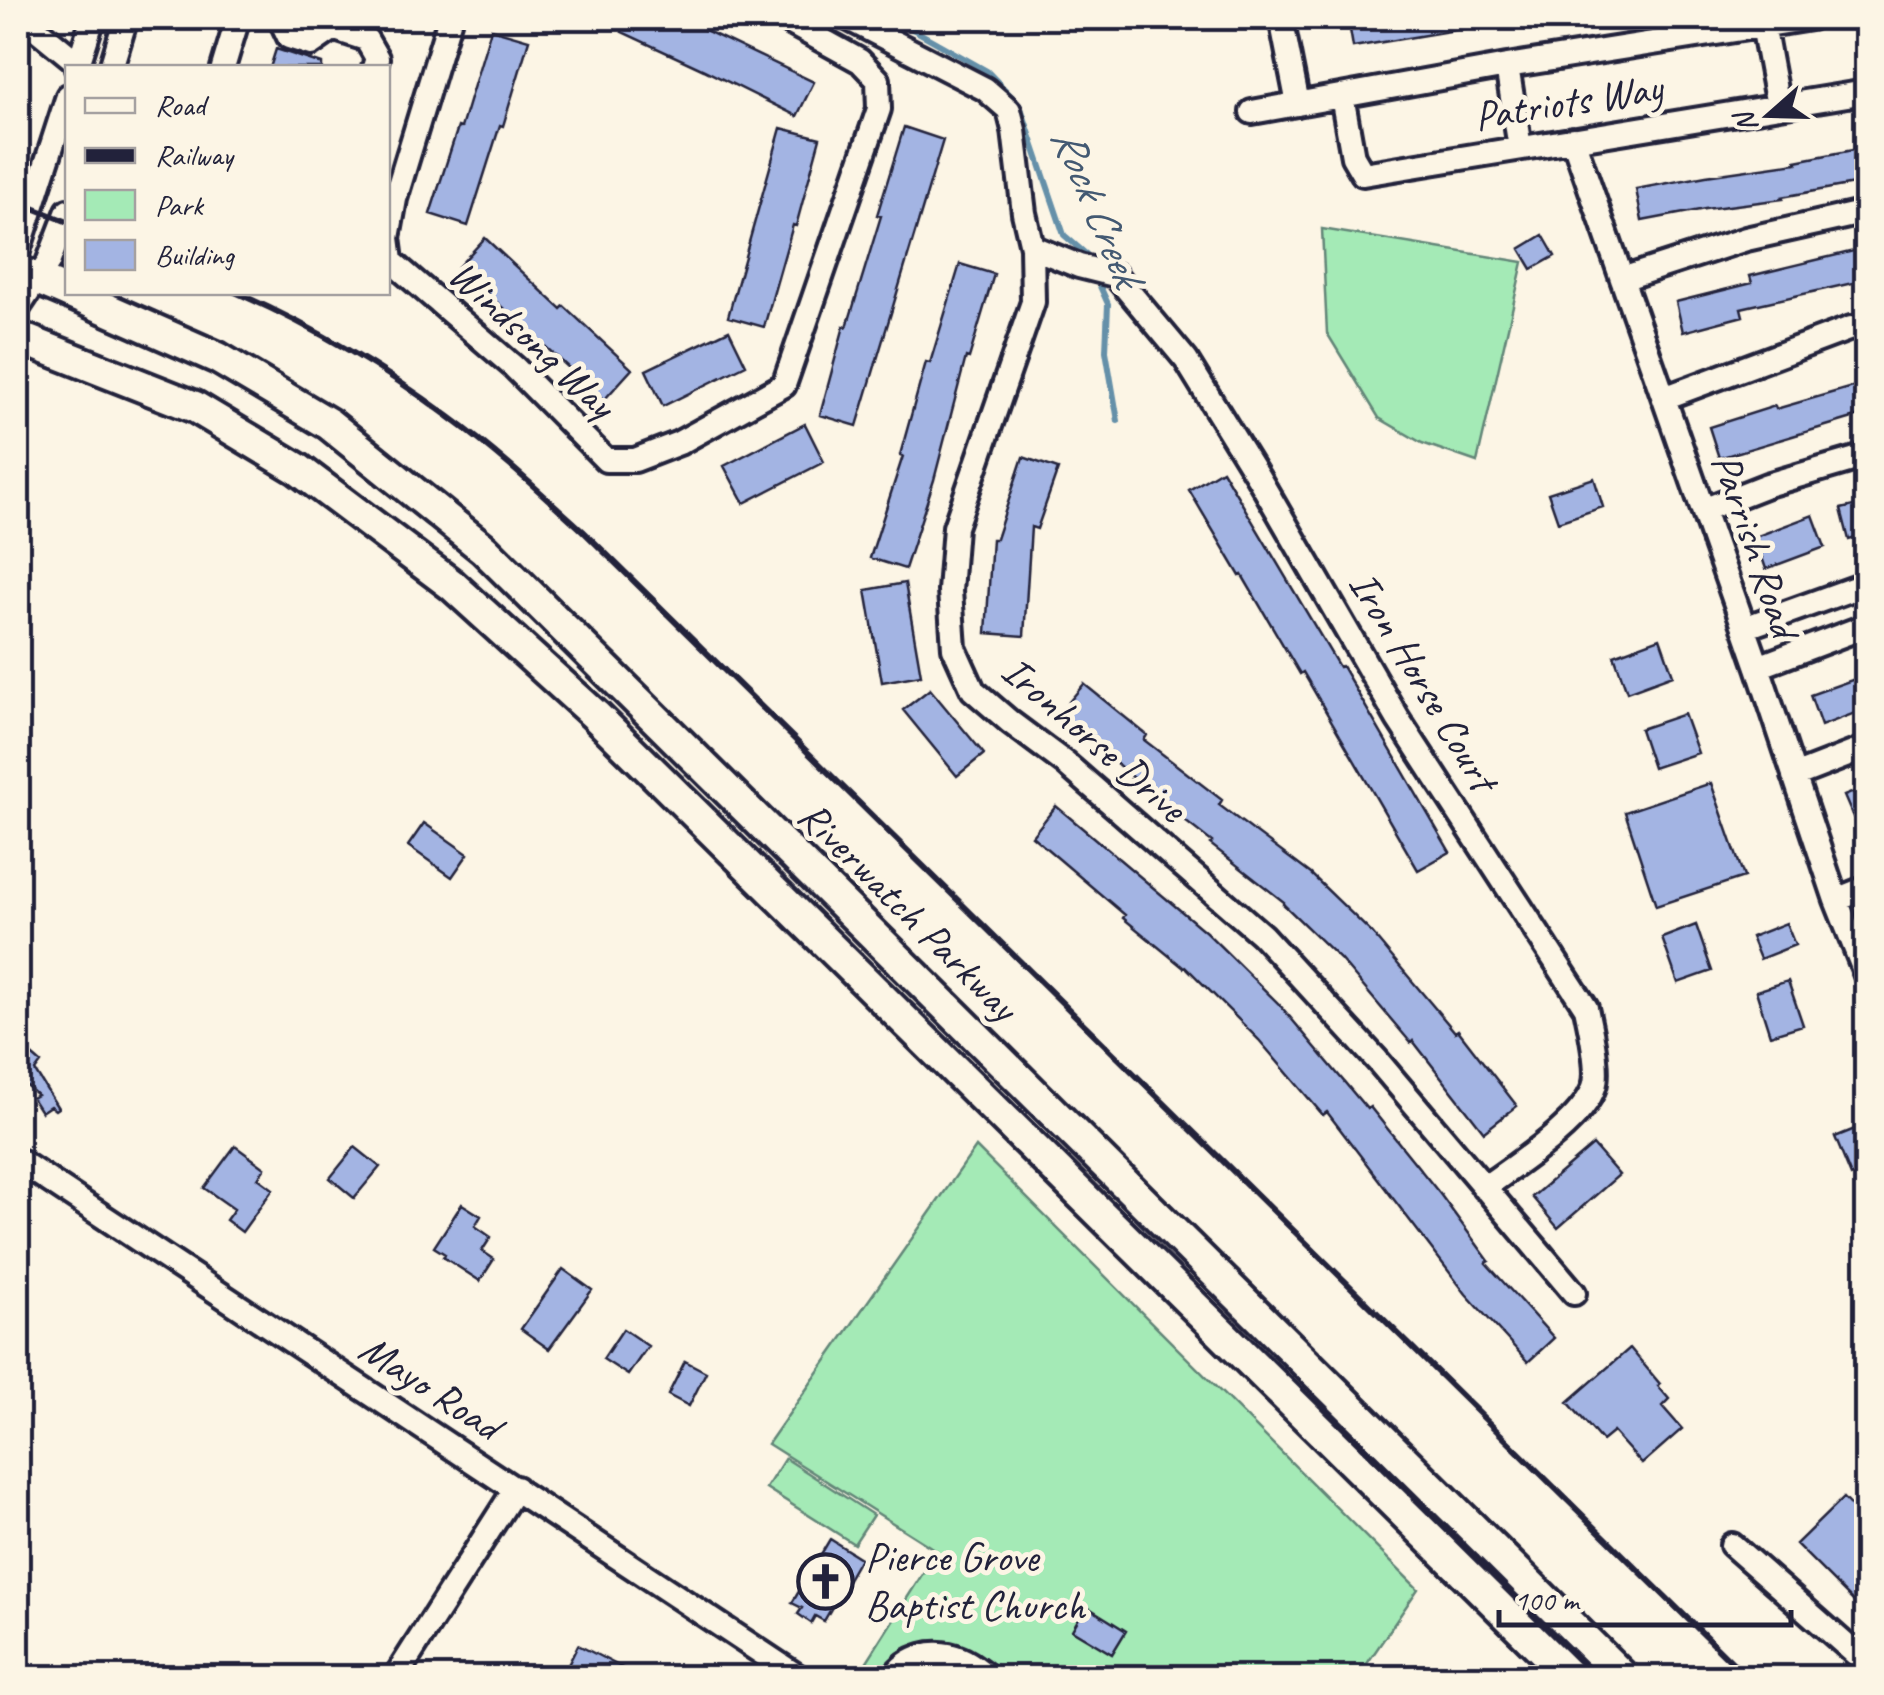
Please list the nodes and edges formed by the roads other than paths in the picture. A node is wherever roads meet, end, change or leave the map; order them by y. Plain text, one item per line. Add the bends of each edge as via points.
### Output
1 (23, 18) edge
2 (90, 18) edge
3 (126, 18) edge
4 (238, 18) edge
5 (280, 18) edge
6 (302, 18) edge
7 (450, 18) edge
8 (782, 18) edge
9 (847, 18) edge
10 (1281, 18) edge
11 (1812, 18) edge
12 (1764, 25) junction
13 (334, 28) junction
14 (232, 62) edge
15 (78, 65) edge
16 (111, 65) edge
17 (375, 65) edge
18 (1507, 66) junction
19 (1866, 92) edge
20 (1342, 96) junction
21 (1298, 104) junction
22 (65, 105) edge
23 (1778, 106) junction
24 (1252, 112) dead end
25 (1573, 139) junction
26 (1520, 148) junction
27 (1866, 212) edge
28 (65, 219) edge
29 (390, 227) edge
30 (1032, 248) junction
31 (18, 251) edge
32 (390, 253) edge
33 (27, 275) edge
34 (1622, 279) junction
35 (65, 291) edge
36 (75, 295) edge
37 (18, 308) edge
38 (1866, 328) edge
39 (18, 336) edge
40 (1664, 398) junction
41 (1866, 456) edge
42 (1703, 510) junction
43 (1866, 584) edge
44 (1866, 626) edge
45 (1744, 628) junction
46 (1758, 667) junction
47 (1866, 748) edge
48 (1794, 776) junction
49 (1866, 888) edge
50 (1836, 900) junction
51 (1866, 975) edge
52 (18, 1160) edge
53 (1484, 1188) junction
54 (1574, 1292) dead end
55 (516, 1488) junction
56 (1732, 1544) dead end
57 (1866, 1662) edge
58 (396, 1678) edge
59 (800, 1678) edge
60 (893, 1678) edge
61 (990, 1678) edge
62 (1571, 1678) edge
63 (1624, 1678) edge

1 - 15 street
2 - 15 street
3 - 16 street
4 - 14 street
5 - 13 street via 290,37 311,44
6 - 13 street
7 - 29 street, Windsong Way
8 - 32 street, Windsong Way via 860,61 878,80 879,109 784,385 679,444 635,460 606,460
9 - 30 street, Ironhorse Drive via 985,89 1008,110
10 - 21 street
11 - 12 street
12 - 18 street
12 - 23 street
13 - 17 street via 366,39
18 - 20 street
18 - 26 street
19 - 23 street, Patriots Way
20 - 21 street
20 - 26 street, Patriots Way via 1353,157 1363,174
21 - 24 street
22 - 31 street
23 - 25 street, Patriots Way
25 - 26 street, Patriots Way
25 - 34 street, Parrish Road
27 - 34 street via 1746,239
28 - 33 street via 48,263
30 - 53 street, Ironhorse Drive via 1033,302 954,527 954,648 974,690 1262,935
30 - 53 street, Iron Horse Court via 1115,274 1186,360 1398,719 1586,1008 1595,1086 1575,1118
33 - 35 main road, Riverwatch Parkway
33 - 37 street
34 - 40 street, Parrish Road
36 - 63 main road, Riverwatch Parkway via 218,358 329,424 484,549
38 - 40 street
39 - 62 main road, Riverwatch Parkway via 195,407 298,469 452,585 595,714
40 - 42 street, Parrish Road
41 - 42 street
42 - 45 street, Parrish Road
43 - 45 street
44 - 46 street
45 - 46 street, Parrish Road
46 - 48 street, Parrish Road
47 - 48 street
48 - 50 street, Parrish Road
49 - 50 street
50 - 51 street, Parrish Road
52 - 55 street, Mayo Road
53 - 54 street, Ironhorse Drive
55 - 58 street
55 - 59 street, Mayo Road
56 - 57 street
60 - 61 street via 911,1658 941,1654

